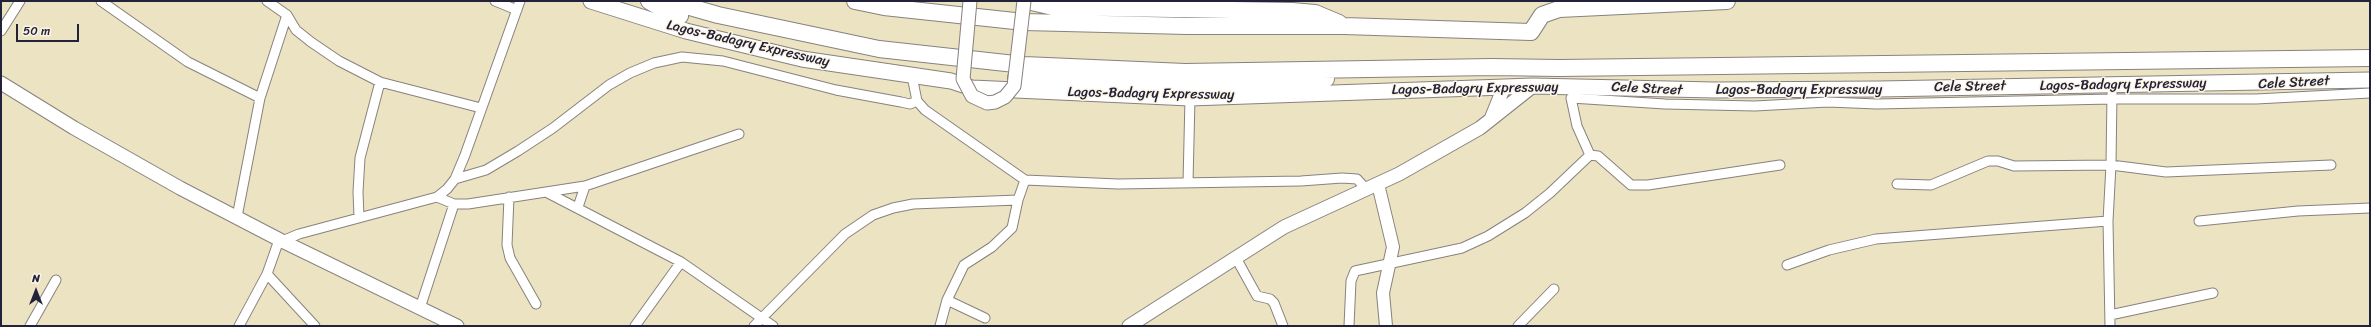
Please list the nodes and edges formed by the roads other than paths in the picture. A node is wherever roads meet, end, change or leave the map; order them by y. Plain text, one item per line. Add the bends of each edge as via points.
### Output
1 (20, 1) edge
2 (101, 1) edge
3 (267, 1) edge
4 (495, 1) edge
5 (591, 1) edge
6 (649, 1) edge
7 (669, 1) edge
8 (855, 1) edge
9 (970, 1) edge
10 (1024, 1) edge
11 (1027, 1) edge
12 (1727, 1) edge
13 (518, 5) edge
14 (287, 15) junction
15 (1344, 26) junction
16 (1, 31) edge
17 (2370, 58) edge
18 (1341, 70) junction
19 (962, 72) junction
20 (912, 76) junction
21 (1016, 78) junction
22 (2370, 80) edge
23 (380, 82) junction
24 (1, 83) edge
25 (1533, 86) junction
26 (1504, 87) junction
27 (1726, 90) junction
28 (1756, 90) junction
29 (2112, 92) junction
30 (2370, 93) edge
31 (260, 98) junction
32 (1190, 98) junction
33 (917, 101) junction
34 (1725, 106) junction
35 (1755, 106) junction
36 (481, 108) junction
37 (1491, 121) junction
38 (739, 134) dead end
39 (1590, 154) junction
40 (1780, 165) dead end
41 (2111, 165) junction
42 (2331, 165) dead end
43 (455, 179) junction
44 (1025, 180) junction
45 (1188, 183) junction
46 (1897, 184) dead end
47 (585, 186) junction
48 (1372, 187) junction
49 (545, 192) junction
50 (509, 197) junction
51 (437, 198) junction
52 (1018, 200) junction
53 (454, 204) junction
54 (578, 207) junction
55 (2370, 208) edge
56 (237, 217) junction
57 (359, 217) junction
58 (2108, 220) junction
59 (2199, 221) dead end
60 (280, 240) junction
61 (1236, 258) junction
62 (682, 262) junction
63 (1388, 265) junction
64 (1787, 265) dead end
65 (267, 274) junction
66 (56, 280) dead end
67 (1554, 289) dead end
68 (2213, 293) dead end
69 (948, 300) junction
70 (536, 304) dead end
71 (420, 308) junction
72 (2110, 315) junction
73 (764, 318) junction
74 (985, 318) dead end
75 (30, 326) edge
76 (239, 326) edge
77 (315, 326) edge
78 (457, 326) edge
79 (635, 326) edge
80 (754, 326) edge
81 (773, 326) edge
82 (940, 326) edge
83 (1129, 326) edge
84 (1283, 326) edge
85 (1349, 326) edge
86 (1386, 326) edge
87 (1518, 326) edge
88 (2110, 326) edge

1 - 16 street
2 - 31 street via 188,62
3 - 14 street
4 - 13 street
5 - 20 main road, Lagos-Badagry Expressway via 686,31 802,60
6 - 19 highway via 668,12 687,18 809,44 935,65
7 - 18 highway, Lagos-Badagry Expressway via 718,15 879,49 1024,65 1185,72
8 - 15 highway via 884,7 1024,22
9 - 19 main road, bridge
10 - 21 main road, bridge
11 - 15 highway via 1052,7 1315,13
12 - 15 highway via 1559,10 1542,15 1531,32
13 - 36 street
14 - 23 street via 296,30 311,42
14 - 31 street
17 - 18 highway, Lagos-Badagry Expressway
18 - 21 highway via 1317,81 1171,84 1046,77
19 - 21 main road, bridge via 968,91 980,101 988,103 1005,97 1012,89
20 - 32 main road, Lagos-Badagry Expressway via 951,81 972,88
20 - 33 street
22 - 29 main road, Lagos-Badagry Expressway
23 - 36 street
23 - 57 street via 360,158
24 - 56 main road via 180,188
25 - 26 main road, Lagos-Badagry Expressway
25 - 27 main road, Lagos-Badagry Expressway
25 - 37 main road
26 - 32 main road, Lagos-Badagry Expressway
26 - 37 main road
27 - 28 main road, Lagos-Badagry Expressway
27 - 34 street
28 - 29 main road, Lagos-Badagry Expressway
28 - 35 street
29 - 30 street, Cele Street via 2256,99
29 - 35 street, Cele Street via 1877,104 1828,102
29 - 41 street
31 - 56 street
32 - 45 street
33 - 43 street via 910,104 836,90 723,61 682,57 654,63 630,73 609,85 518,151 486,170
33 - 44 street via 925,110
34 - 35 street, Cele Street
34 - 39 street, Cele Street via 1571,98 1576,126
36 - 43 street
37 - 48 main road
38 - 47 street
39 - 40 street via 1598,156 1631,185 1648,185
39 - 63 street via 1550,193 1525,213 1488,236 1462,248
41 - 42 street via 2174,172
41 - 46 street via 2014,166 1988,161 1931,185
41 - 58 street
43 - 51 street
44 - 45 street via 1118,184
44 - 52 street
45 - 48 street via 1342,178 1357,179
47 - 49 street
47 - 54 street
48 - 61 main road via 1284,227
48 - 63 street via 1393,247
49 - 50 street
49 - 54 street
50 - 53 street
50 - 70 street via 507,244 510,258
51 - 53 street
51 - 57 street
52 - 69 street via 1012,228 992,247 964,265
52 - 73 street via 913,204 873,215 845,234
53 - 71 street
54 - 62 street
55 - 59 street via 2298,211
56 - 60 main road
57 - 60 street
58 - 64 street via 1876,239 1829,250
58 - 72 street
60 - 65 street
60 - 71 main road
61 - 83 main road
61 - 84 street via 1257,296 1274,302
62 - 73 street
62 - 79 street
63 - 85 street via 1355,271 1352,275
63 - 86 street via 1383,293
65 - 76 street
65 - 77 street
66 - 75 street
67 - 87 street
68 - 72 street
69 - 74 street
69 - 82 street
71 - 78 main road
72 - 88 street
73 - 80 street
73 - 81 street

